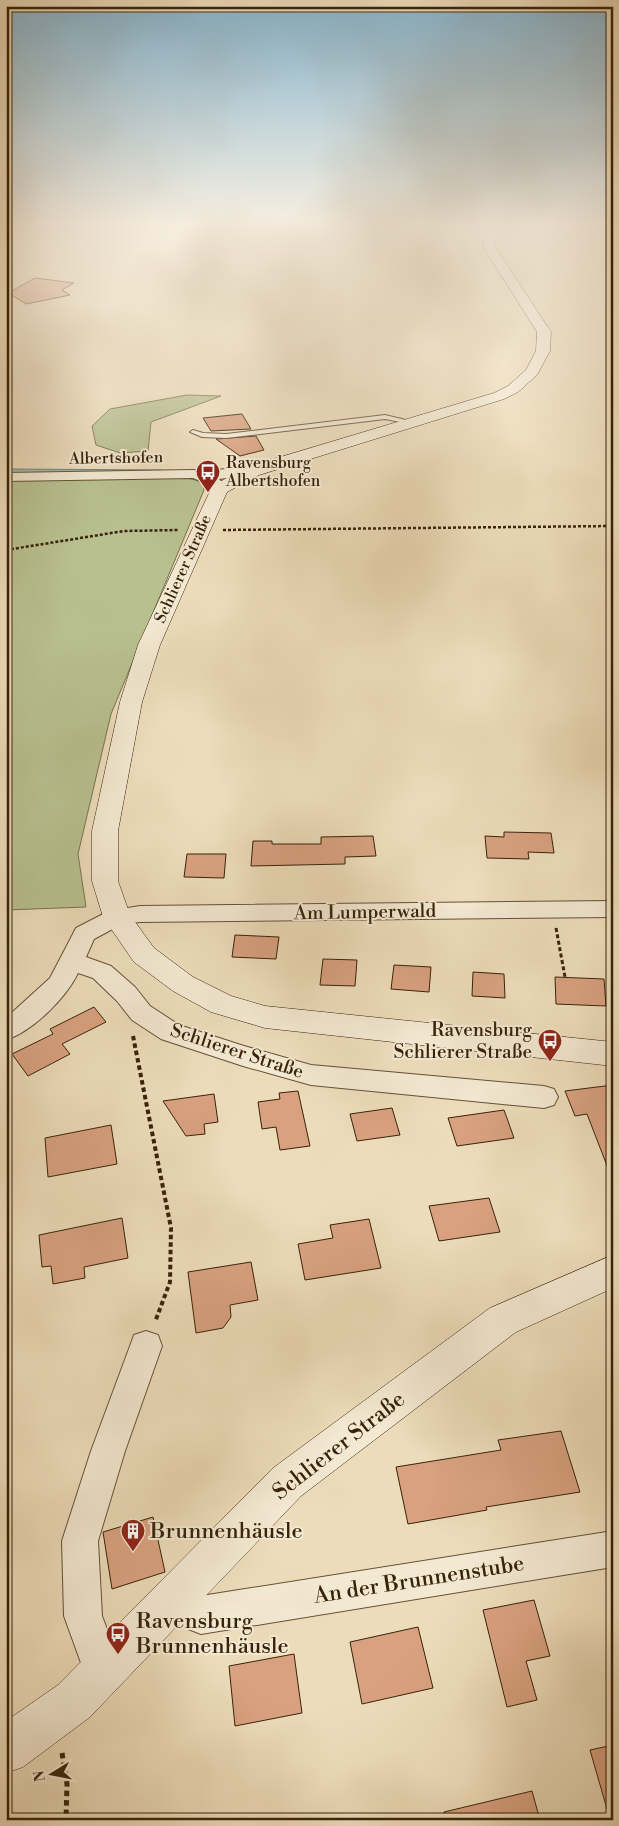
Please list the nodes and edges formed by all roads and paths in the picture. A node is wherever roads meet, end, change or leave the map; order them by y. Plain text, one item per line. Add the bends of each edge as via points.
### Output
1 (530, 308) edge
2 (411, 422) junction
3 (192, 432) dead end
4 (253, 472) junction
5 (201, 476) junction
6 (6, 477) edge
7 (220, 490) junction
8 (613, 526) edge
9 (200, 530) junction
10 (6, 550) edge
11 (613, 909) edge
12 (117, 917) junction
13 (558, 940) dead end
14 (72, 961) junction
15 (565, 977) dead end
16 (6, 1030) edge
17 (133, 1036) dead end
18 (613, 1054) edge
19 (544, 1097) dead end
20 (613, 1271) edge
21 (146, 1346) joint
22 (613, 1549) edge
23 (168, 1603) junction
24 (103, 1671) junction
25 (57, 1713) junction
26 (6, 1750) edge
27 (66, 1820) edge

1 - 2 main road via 544,332 545,342 532,372 523,381 513,389 479,403
2 - 3 lane via 385,417 226,436
2 - 4 main road
4 - 5 street, Albertshofen
4 - 7 main road
5 - 6 street, Albertshofen
5 - 7 street via 216,483
7 - 9 main road, Schlierer Straße
8 - 9 path
9 - 10 path via 124,531
9 - 12 main road, Schlierer Straße via 149,645 127,718 105,831 105,881
11 - 12 street, Am Lumperwald via 140,914
12 - 14 street via 85,934
12 - 18 main road, Schlierer Straße via 144,955 183,984 221,1004 265,1017
13 - 15 path
14 - 16 street via 60,984 17,1024
14 - 19 street, Schlierer Straße via 102,972 141,1013 170,1032 242,1056 311,1075
17 - 21 path via 171,1228 170,1282
20 - 23 main road, Schlierer Straße via 503,1320 288,1482
21 - 24 street via 80,1541 83,1616
22 - 23 street, An der Brunnenstube via 201,1615
23 - 24 main road, Schlierer Straße
24 - 25 main road, Schlierer Straße via 74,1701
25 - 26 main road, Schlierer Straße
25 - 27 path via 67,1784

